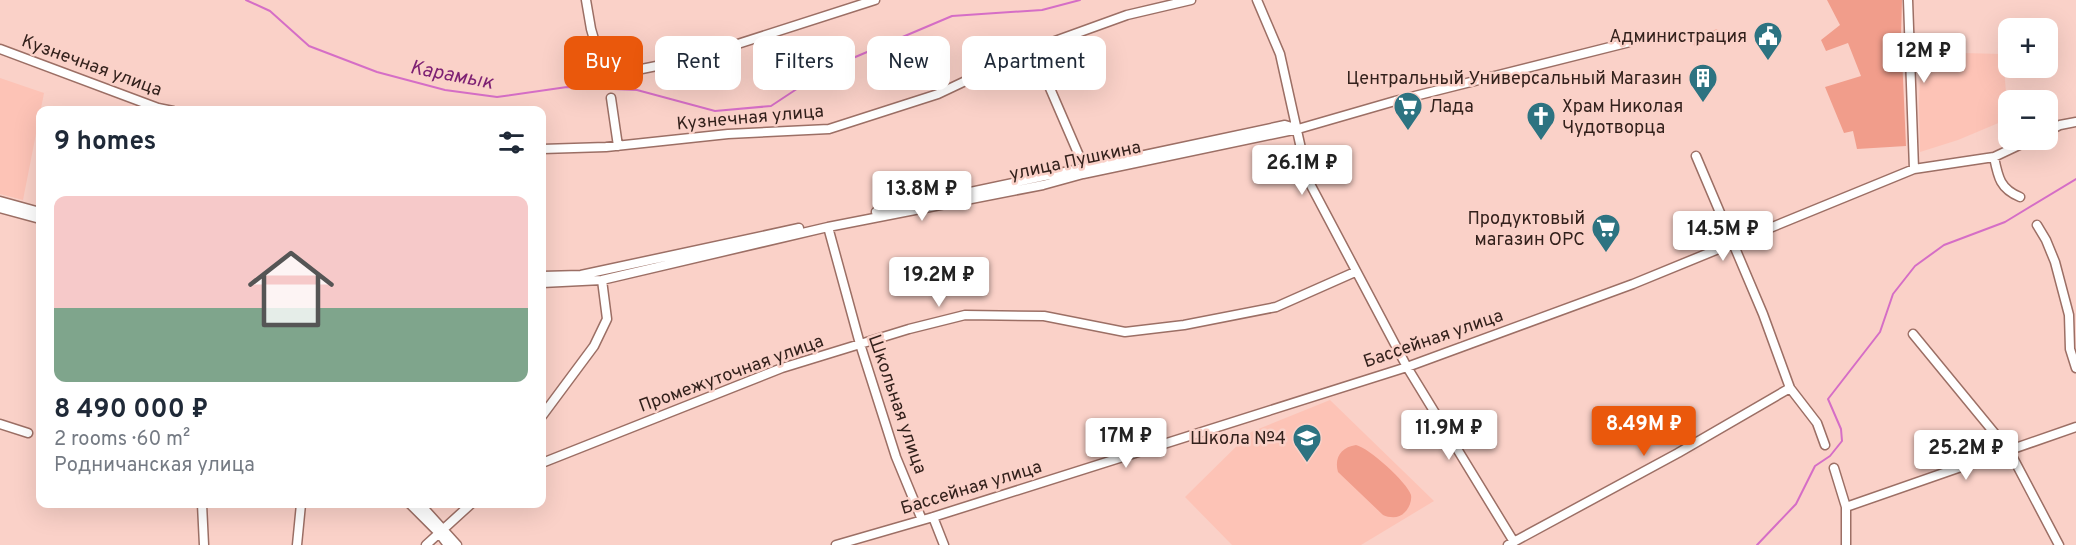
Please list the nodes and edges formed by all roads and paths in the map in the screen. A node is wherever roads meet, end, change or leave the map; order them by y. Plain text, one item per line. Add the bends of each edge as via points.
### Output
1 (586, 0) edge
2 (875, 0) edge
3 (1191, 0) edge
4 (1257, 0) edge
5 (1908, 0) edge
6 (1069, 36) edge
7 (1630, 42) dead end
8 (0, 49) edge
9 (962, 83) edge
10 (1050, 90) edge
11 (611, 98) dead end
12 (153, 106) edge
13 (2076, 122) edge
14 (2058, 126) edge
15 (1298, 129) junction
16 (618, 146) junction
17 (546, 149) edge
18 (2009, 150) edge
19 (1696, 156) dead end
20 (1994, 157) junction
21 (1914, 169) junction
22 (1084, 170) junction
23 (2020, 197) dead end
24 (0, 201) edge
25 (0, 208) edge
26 (36, 211) edge
27 (36, 218) edge
28 (2037, 225) dead end
29 (828, 227) junction
30 (1733, 244) junction
31 (1355, 272) junction
32 (546, 276) edge
33 (602, 280) junction
34 (546, 284) edge
35 (1913, 334) dead end
36 (860, 344) junction
37 (1407, 367) junction
38 (2076, 368) edge
39 (1790, 388) junction
40 (546, 411) edge
41 (0, 424) edge
42 (2076, 428) edge
43 (28, 433) dead end
44 (1825, 446) dead end
45 (2010, 452) junction
46 (546, 461) edge
47 (1834, 468) dead end
48 (1846, 507) junction
49 (202, 508) edge
50 (301, 508) edge
51 (415, 508) edge
52 (423, 508) edge
53 (467, 508) edge
54 (933, 517) junction
55 (922, 520) junction
56 (442, 531) junction
57 (1511, 543) edge
58 (204, 545) edge
59 (297, 545) edge
60 (426, 545) edge
61 (448, 545) edge
62 (457, 545) edge
63 (836, 545) edge
64 (944, 545) edge
65 (1846, 545) edge
66 (2059, 545) edge

1 - 2 street via 601,63 622,73 691,59
3 - 6 street, Кузнечная улица via 1127,15
4 - 15 street via 1280,54
5 - 21 street
7 - 15 street, улица Пушкина
8 - 12 street, Кузнечная улица
9 - 16 street, Кузнечная улица via 829,129 728,134
10 - 22 street
11 - 16 street
13 - 14 street
15 - 22 street, улица Пушкина via 1285,125
15 - 31 street via 1308,180
16 - 17 street, Кузнечная улица
18 - 20 street, Бассейная улица
19 - 30 street
20 - 21 street, Бассейная улица
20 - 23 street via 1998,177 2007,192
21 - 30 street, Бассейная улица
22 - 29 street, улица Пушкина via 1043,184
22 - 32 street, улица Пушкина via 581,275
24 - 26 street
25 - 27 street
28 - 38 street via 2055,262 2069,315 2070,349
29 - 33 street, улица Пушкина
29 - 36 street, Школьная улица
30 - 37 street, Бассейная улица
30 - 39 street
31 - 36 street, Промежуточная улица via 1276,307 1184,325 1125,332 1044,316 964,315
31 - 37 street
33 - 34 street, улица Пушкина
33 - 40 street via 607,319 594,345
35 - 45 street
36 - 46 street, Промежуточная улица via 782,368
36 - 55 street, Школьная улица via 896,458
37 - 54 street, Бассейная улица
37 - 57 street
39 - 44 street via 1816,423
39 - 57 street
41 - 43 street
42 - 45 street
45 - 48 street
45 - 66 street
47 - 48 street
48 - 65 street
49 - 58 street
50 - 59 street
51 - 56 street
52 - 56 street
53 - 56 street
54 - 55 street, Бассейная улица
54 - 64 street
55 - 63 street, Бассейная улица
56 - 60 street
56 - 61 street
56 - 62 street

